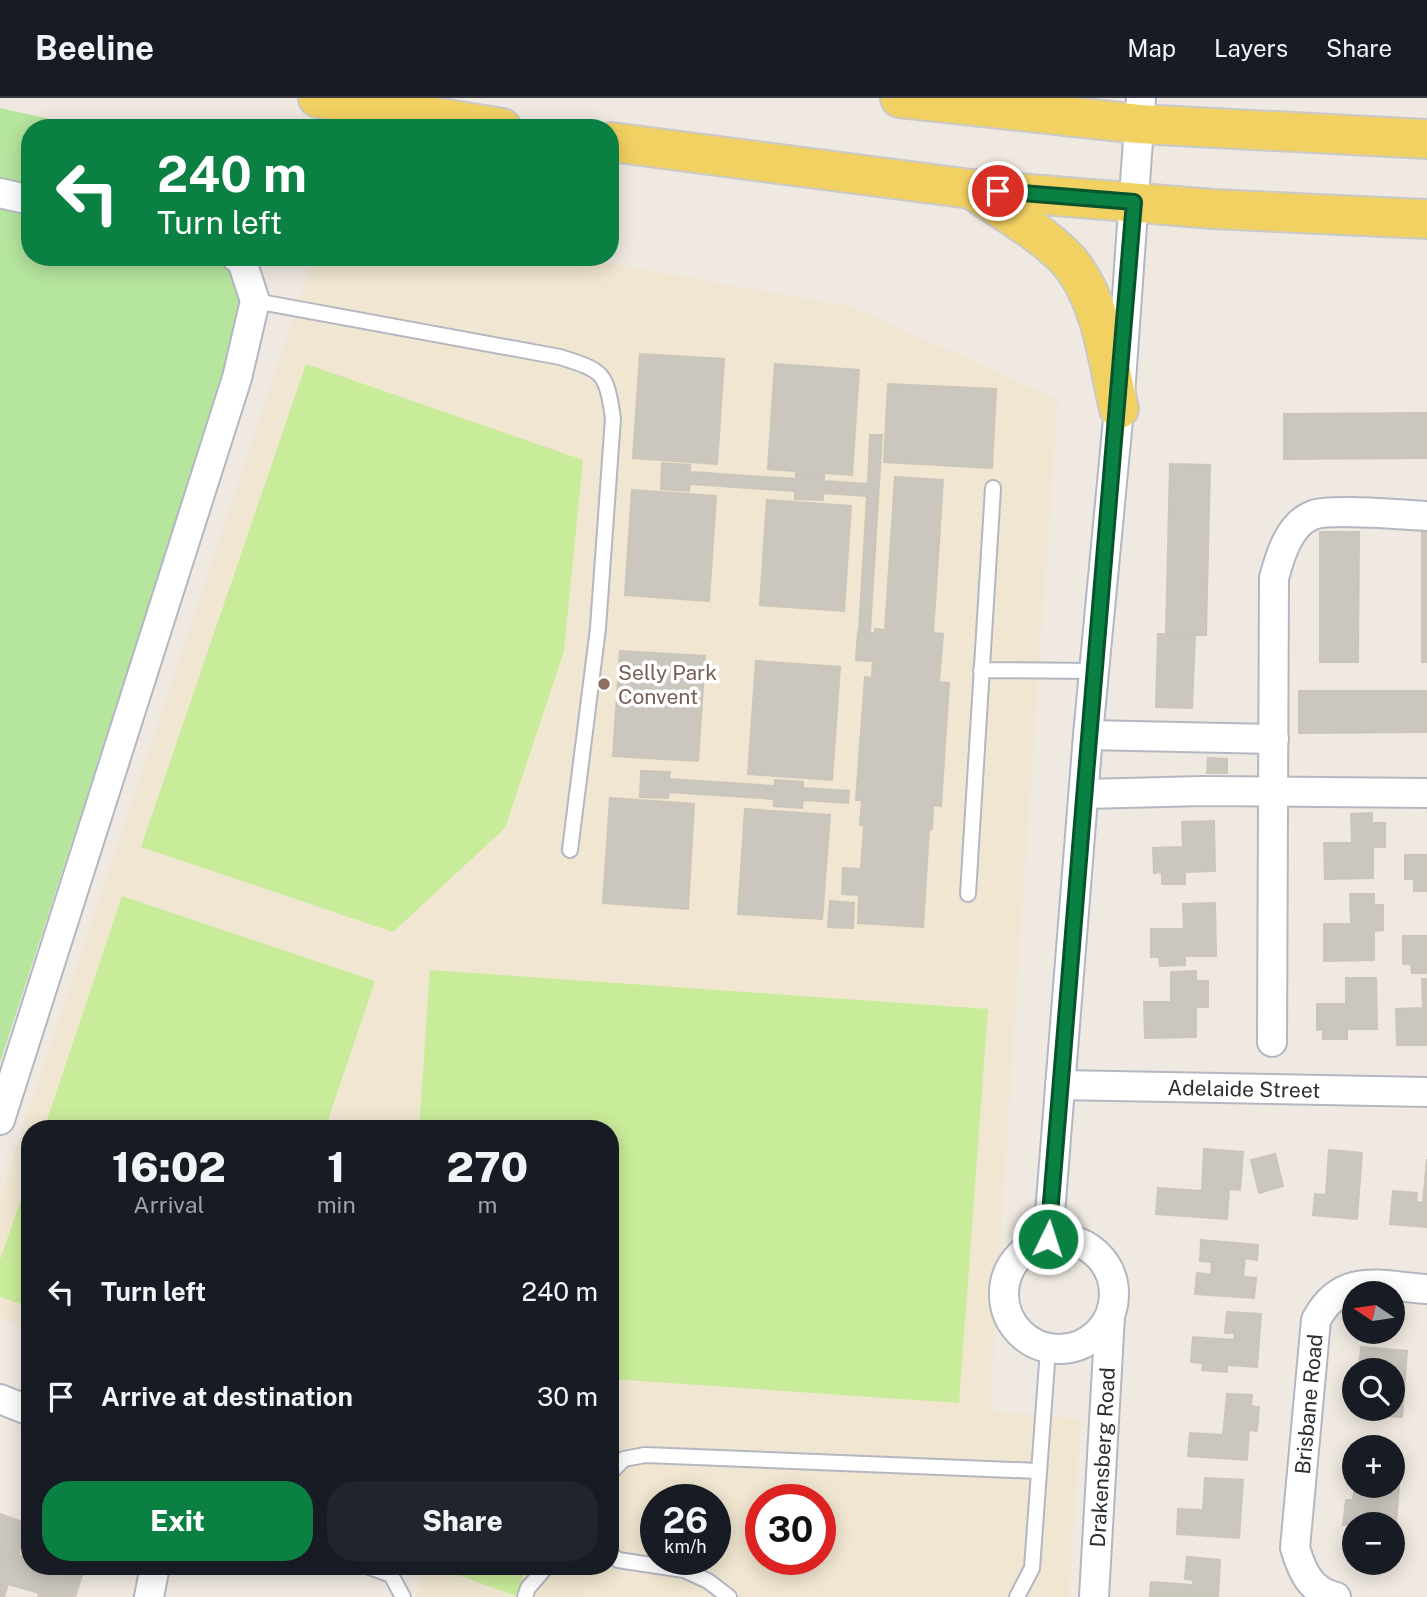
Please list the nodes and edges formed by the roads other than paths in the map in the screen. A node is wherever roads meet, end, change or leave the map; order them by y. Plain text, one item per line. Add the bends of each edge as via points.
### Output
1 (318, 98) edge
2 (900, 98) edge
3 (983, 103) edge
4 (1140, 111) edge
5 (447, 119) edge
6 (1427, 139) edge
7 (619, 143) edge
8 (971, 189) junction
9 (0, 193) edge
10 (21, 198) edge
11 (1134, 202) junction
12 (1427, 219) edge
13 (244, 266) edge
14 (255, 301) junction
15 (1119, 408) junction
16 (993, 488) dead end
17 (1427, 516) edge
18 (981, 670) junction
19 (1094, 671) junction
20 (1088, 735) junction
21 (1274, 739) junction
22 (1273, 792) junction
23 (1427, 793) edge
24 (1085, 794) junction
25 (570, 850) dead end
26 (968, 894) dead end
27 (1272, 1042) dead end
28 (1060, 1085) junction
29 (1427, 1092) edge
30 (0, 1120) edge
31 (1048, 1239) junction
32 (1427, 1289) edge
33 (1110, 1316) junction
34 (1048, 1349) junction
35 (0, 1399) edge
36 (21, 1407) edge
37 (619, 1464) edge
38 (1038, 1472) junction
39 (619, 1560) edge
40 (153, 1575) edge
41 (391, 1575) edge
42 (539, 1575) edge
43 (149, 1597) edge
44 (403, 1597) edge
45 (525, 1597) edge
46 (729, 1597) edge
47 (1017, 1597) edge
48 (1094, 1597) edge
49 (1336, 1597) edge

1 - 5 main road
2 - 3 main road
3 - 4 main road
4 - 6 main road
4 - 11 street
7 - 8 main road
8 - 11 main road
8 - 15 main road via 1052,246 1074,268 1100,326
9 - 10 street
11 - 12 main road
11 - 15 street
13 - 14 street
14 - 25 lane via 560,357 600,372 608,387 613,418 598,628
14 - 30 street via 237,378
15 - 19 street
16 - 18 lane
17 - 21 street via 1313,514 1287,542 1274,578
18 - 19 lane
18 - 26 lane
19 - 20 street
20 - 21 street
20 - 24 street
21 - 22 street
22 - 23 street
22 - 24 street
22 - 27 street
24 - 28 street
28 - 29 street, Adelaide Street
28 - 31 street
31 - 33 street via 1066,1238 1097,1253 1114,1282
31 - 34 street via 1019,1255 1009,1269 1004,1303 1019,1333
32 - 49 street, Brisbane Road via 1349,1286 1324,1305 1316,1320 1295,1548 1303,1572 1316,1587
33 - 34 street via 1086,1343
33 - 48 street, Drakensberg Road
34 - 38 lane
35 - 36 street
37 - 38 lane via 645,1455
38 - 47 lane via 1032,1568
39 - 46 lane via 684,1570
40 - 43 street
41 - 44 lane
42 - 45 lane

